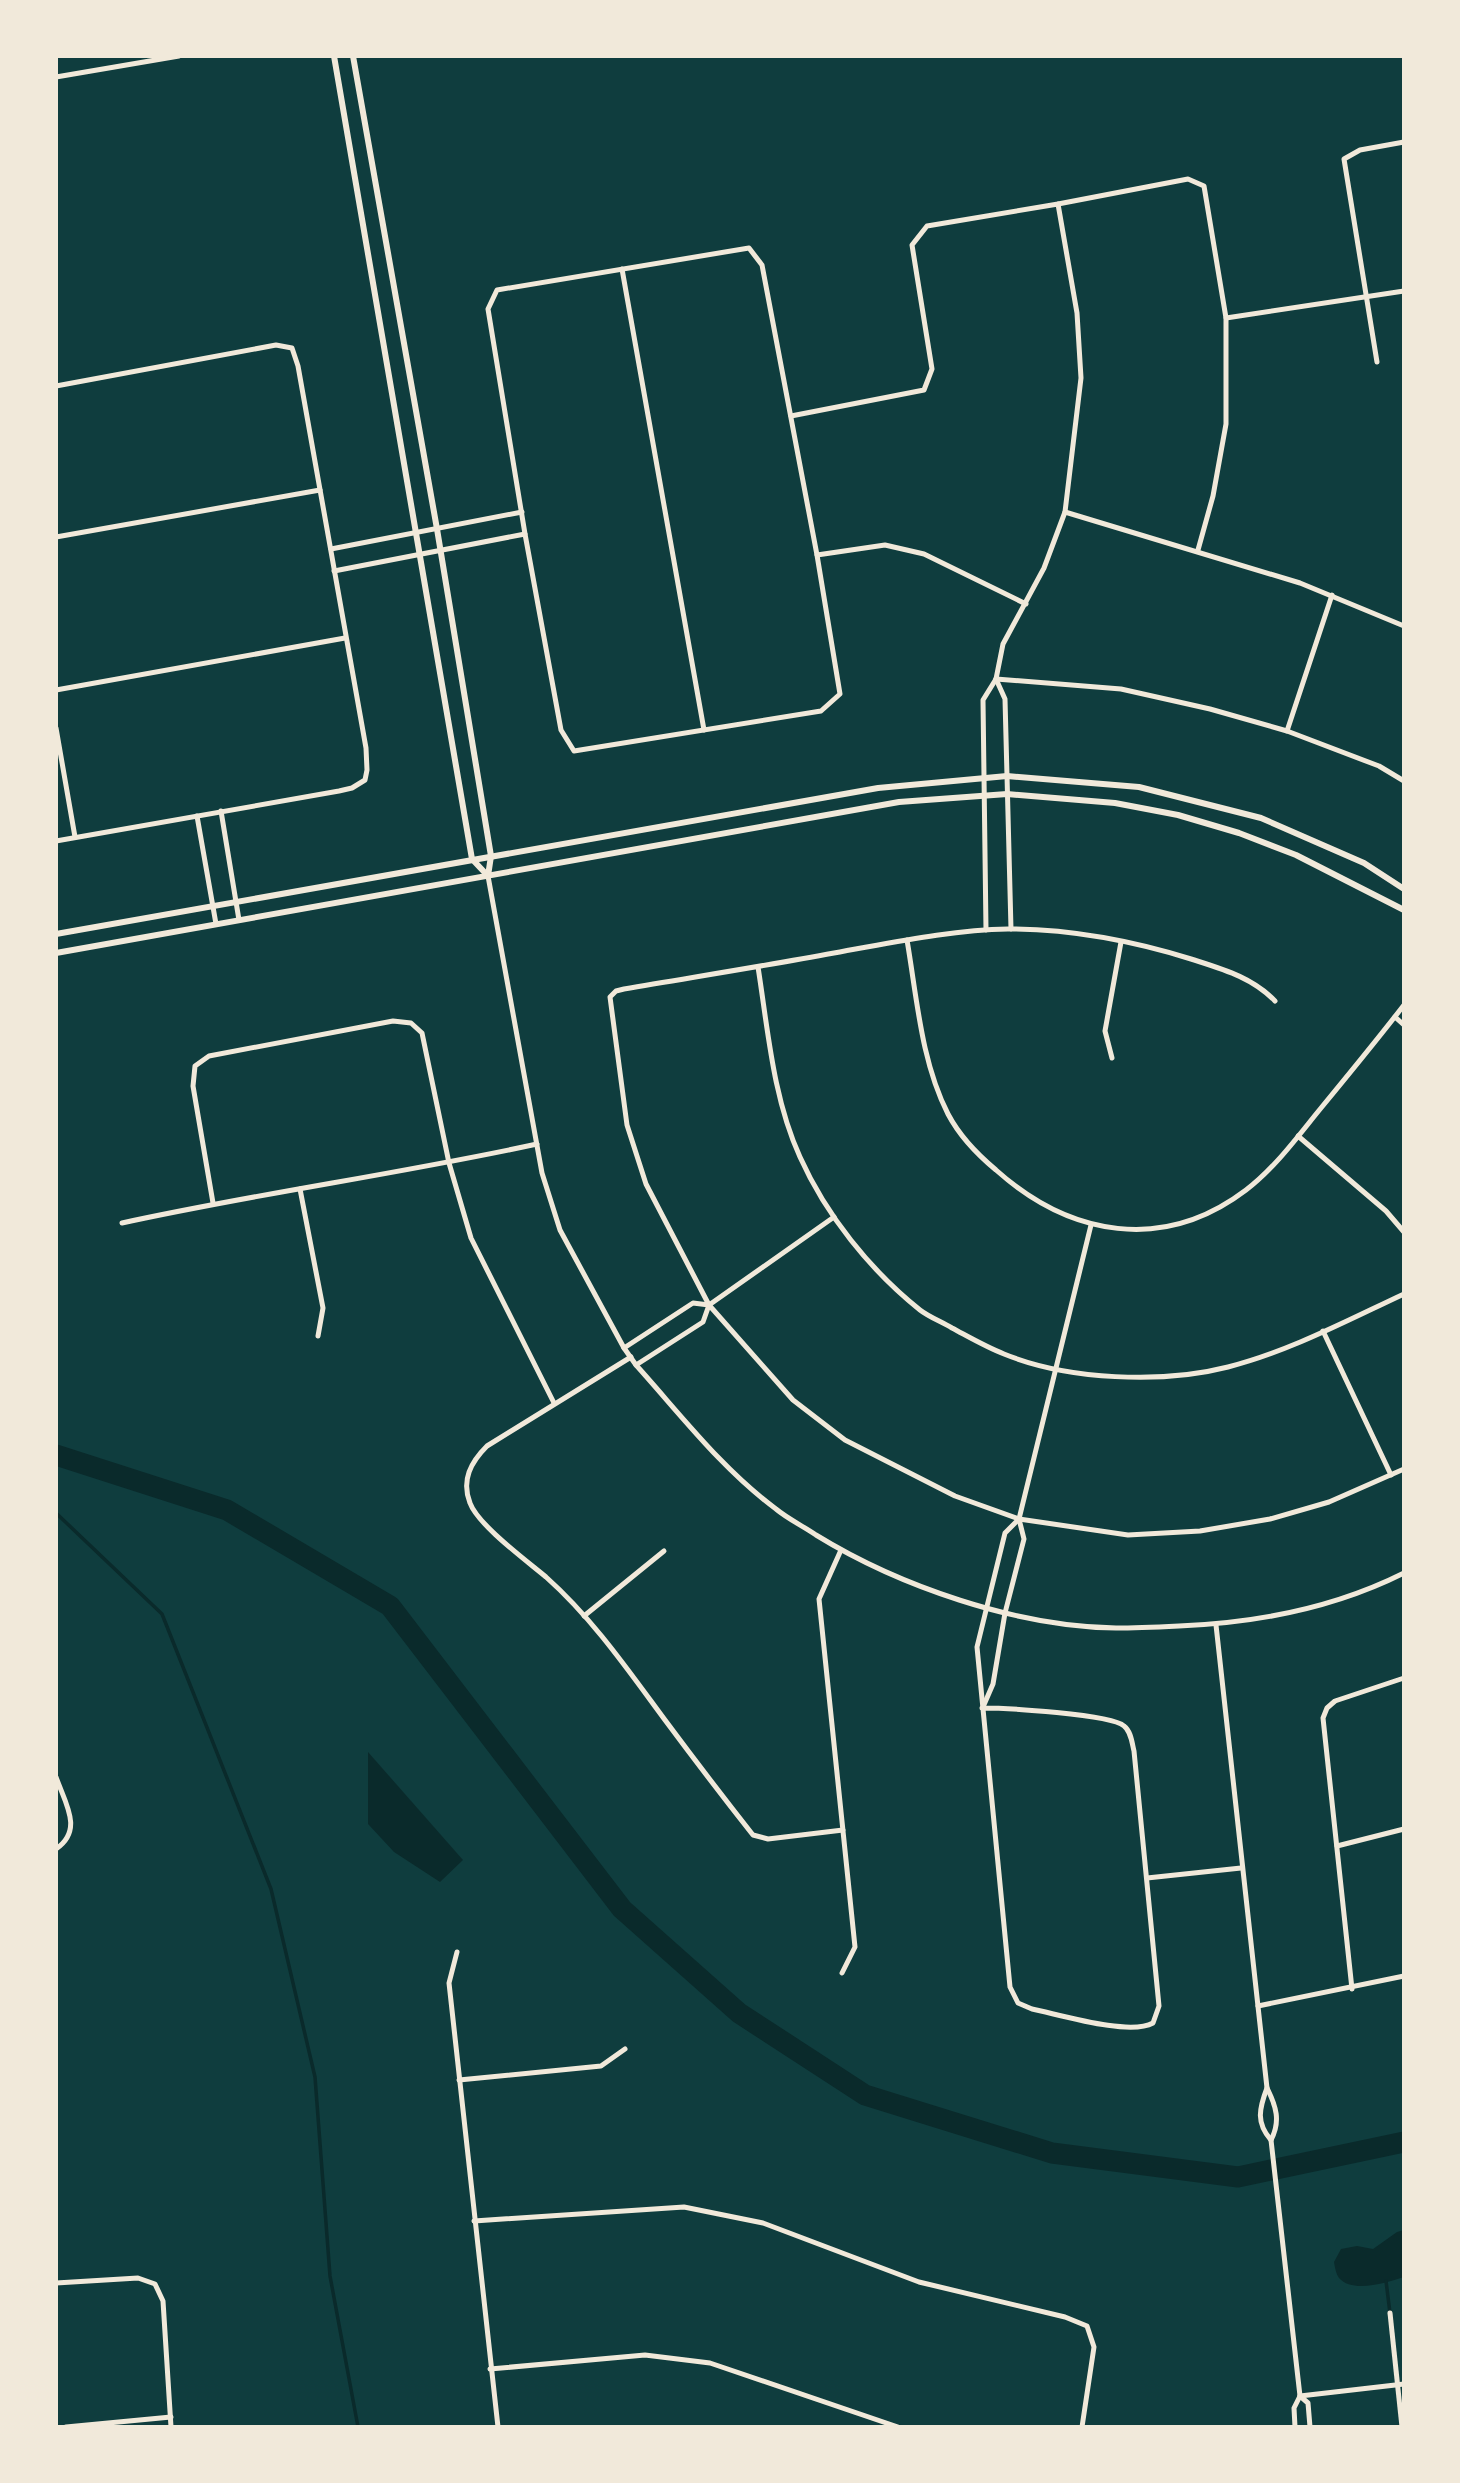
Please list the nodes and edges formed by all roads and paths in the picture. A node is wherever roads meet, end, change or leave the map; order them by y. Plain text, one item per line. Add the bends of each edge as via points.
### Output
1 (179, 56) edge
2 (334, 56) edge
3 (353, 56) edge
4 (56, 77) edge
5 (1404, 142) edge
6 (1058, 204) junction
7 (622, 269) junction
8 (1404, 291) edge
9 (1367, 297) junction
10 (1226, 318) junction
11 (1377, 362) dead end
12 (56, 386) edge
13 (791, 416) junction
14 (320, 490) junction
15 (522, 512) junction
16 (1065, 512) junction
17 (437, 529) junction
18 (416, 532) junction
19 (525, 534) junction
20 (56, 537) edge
21 (331, 549) junction
22 (439, 549) junction
23 (1198, 550) junction
24 (419, 553) junction
25 (817, 555) junction
26 (334, 571) junction
27 (1332, 595) junction
28 (1026, 604) junction
29 (1404, 626) edge
30 (345, 638) junction
31 (996, 679) junction
32 (56, 690) edge
33 (56, 727) edge
34 (704, 730) junction
35 (1287, 731) junction
36 (1007, 776) junction
37 (984, 777) junction
38 (1404, 780) edge
39 (1007, 794) junction
40 (983, 796) junction
41 (221, 811) junction
42 (197, 816) junction
43 (75, 837) junction
44 (56, 842) edge
45 (491, 856) junction
46 (472, 859) junction
47 (488, 876) junction
48 (1404, 889) edge
49 (236, 902) junction
50 (213, 906) junction
51 (1404, 910) edge
52 (239, 920) junction
53 (216, 924) junction
54 (1011, 929) junction
55 (986, 930) junction
56 (56, 934) edge
57 (907, 940) junction
58 (1121, 942) junction
59 (56, 953) edge
60 (758, 967) junction
61 (1275, 1001) dead end
62 (1404, 1005) edge
63 (1395, 1017) junction
64 (1404, 1025) edge
65 (1112, 1058) dead end
66 (1298, 1136) junction
67 (537, 1144) junction
68 (449, 1163) junction
69 (300, 1189) junction
70 (213, 1203) junction
71 (834, 1217) junction
72 (122, 1223) dead end
73 (1091, 1225) junction
74 (1404, 1232) edge
75 (1404, 1294) edge
76 (709, 1305) junction
77 (1323, 1331) junction
78 (318, 1336) dead end
79 (624, 1348) junction
80 (631, 1357) junction
81 (636, 1365) junction
82 (1054, 1368) junction
83 (554, 1403) junction
84 (1404, 1469) edge
85 (1391, 1475) junction
86 (1019, 1519) junction
87 (841, 1550) junction
88 (664, 1551) dead end
89 (1404, 1573) edge
90 (986, 1608) junction
91 (1005, 1613) junction
92 (584, 1616) junction
93 (1216, 1625) junction
94 (1404, 1678) edge
95 (982, 1708) junction
96 (56, 1777) edge
97 (1404, 1829) edge
98 (843, 1830) junction
99 (1337, 1846) junction
100 (56, 1849) edge
101 (1241, 1867) junction
102 (1147, 1878) junction
103 (457, 1952) dead end
104 (842, 1973) dead end
105 (1404, 1976) edge
106 (1352, 1989) junction
107 (1258, 2006) junction
108 (625, 2049) dead end
109 (459, 2080) junction
110 (1267, 2088) junction
111 (1271, 2140) junction
112 (474, 2221) junction
113 (56, 2283) edge
114 (1390, 2313) dead end
115 (490, 2369) junction
116 (1401, 2385) edge
117 (1300, 2396) junction
118 (171, 2417) junction
119 (66, 2427) edge
120 (171, 2427) edge
121 (498, 2427) edge
122 (898, 2427) edge
123 (1082, 2427) edge
124 (1295, 2427) edge
125 (1310, 2427) edge
126 (1402, 2427) edge

1 - 4 street
2 - 18 street
3 - 17 street
5 - 9 street via 1360,150 1344,159
6 - 10 street via 1188,178 1204,187
6 - 13 street via 927,226 912,245 932,369 924,390
6 - 16 street via 1077,313 1081,378
7 - 13 street via 749,248 762,264
7 - 15 street via 497,290 488,309
7 - 34 street
8 - 9 street
9 - 10 street
9 - 11 street
10 - 23 street via 1226,424
12 - 14 street via 276,345 292,348
13 - 25 street
14 - 20 street
14 - 21 street
15 - 17 street
15 - 19 street
16 - 23 street
16 - 28 street
17 - 18 street
17 - 22 street
18 - 21 street
18 - 24 street
19 - 22 street
19 - 34 street via 561,730 574,751
21 - 26 street
22 - 24 street
22 - 45 street
23 - 27 street
24 - 26 street
24 - 46 street
25 - 28 street via 886,545 924,554
25 - 34 street via 840,694 821,711
26 - 30 street
27 - 29 street
27 - 35 street
28 - 31 street via 1003,644
30 - 32 street
30 - 41 street via 366,748 365,780 339,791
31 - 35 street via 1121,689
31 - 36 street via 1005,699
31 - 37 street via 983,700
33 - 43 street
35 - 38 street via 1380,766
36 - 37 street
36 - 39 street
36 - 48 street via 1139,787 1261,818 1364,863
37 - 40 street
37 - 45 street via 878,788
39 - 40 street
39 - 51 street via 1115,803 1239,832 1296,855
39 - 54 street
40 - 47 street via 899,802
40 - 55 street
41 - 42 street
41 - 49 street
42 - 43 street
42 - 50 street
43 - 44 street
45 - 46 street
45 - 47 street
46 - 47 street
46 - 49 street
47 - 52 street
47 - 67 street
49 - 50 street
49 - 52 street
50 - 53 street
50 - 56 street
52 - 53 street
53 - 59 street
54 - 55 street
54 - 58 street
55 - 57 street
57 - 60 street
57 - 73 street via 926,1053 949,1117 981,1157 1015,1187 1053,1211
58 - 61 street via 1247,978
58 - 65 street via 1105,1031
60 - 71 street via 780,1104 799,1157
60 - 76 street via 624,989 610,997 627,1125 646,1184
62 - 63 street
63 - 64 street
63 - 66 street
66 - 73 street via 1246,1190 1202,1216 1157,1227
66 - 74 street
67 - 68 street
67 - 79 street via 560,1230
68 - 69 street
68 - 70 street via 422,1033 411,1023 393,1021 209,1056 195,1066 193,1086
68 - 83 street via 471,1238
69 - 70 street
69 - 78 street via 323,1308
70 - 72 street
71 - 76 street
71 - 82 street via 858,1249 921,1311 1006,1355
73 - 82 street
75 - 77 street
76 - 79 street via 693,1303
76 - 81 street via 703,1322
76 - 86 street via 793,1401 845,1440 955,1496
77 - 82 street via 1282,1351 1182,1375 1102,1376
77 - 85 street
79 - 80 street
80 - 81 street
80 - 83 street
81 - 87 street via 727,1468 777,1510
82 - 86 street
83 - 92 street via 487,1446 472,1461 466,1481 478,1517
84 - 85 street
85 - 86 street via 1329,1502 1270,1519 1200,1531 1128,1535
86 - 90 street via 1005,1533
86 - 91 street via 1024,1539
87 - 90 street via 912,1584
87 - 98 street via 819,1600
88 - 92 street
89 - 93 street via 1326,1604
90 - 91 street
90 - 95 street via 977,1647
91 - 93 street via 1115,1628
91 - 95 street via 993,1684
92 - 98 street via 607,1640 753,1835 768,1839
93 - 101 street
94 - 99 street via 1335,1701 1323,1718
95 - 102 street via 1100,1718 1127,1727 1134,1751
95 - 102 street via 1010,1987 1022,2006 1125,2028 1153,2023 1159,2006
96 - 100 street via 72,1822 70,1836
97 - 99 street
98 - 104 street via 855,1947
99 - 106 street
101 - 102 street
101 - 107 street
103 - 109 street via 449,1983
105 - 106 street
106 - 107 street
107 - 110 street
108 - 109 street via 601,2066
109 - 112 street
110 - 111 street via 1278,2127
110 - 111 street via 1260,2107 1262,2129
111 - 117 street
112 - 115 street
112 - 123 street via 684,2207 763,2223 919,2282 1065,2317 1087,2326 1094,2347
113 - 118 street via 138,2278 155,2284 163,2301
114 - 116 street
115 - 121 street
115 - 122 street via 645,2354 710,2363
116 - 117 street
116 - 126 street
117 - 124 street via 1294,2408
117 - 125 street via 1308,2403
118 - 119 street
118 - 120 street

